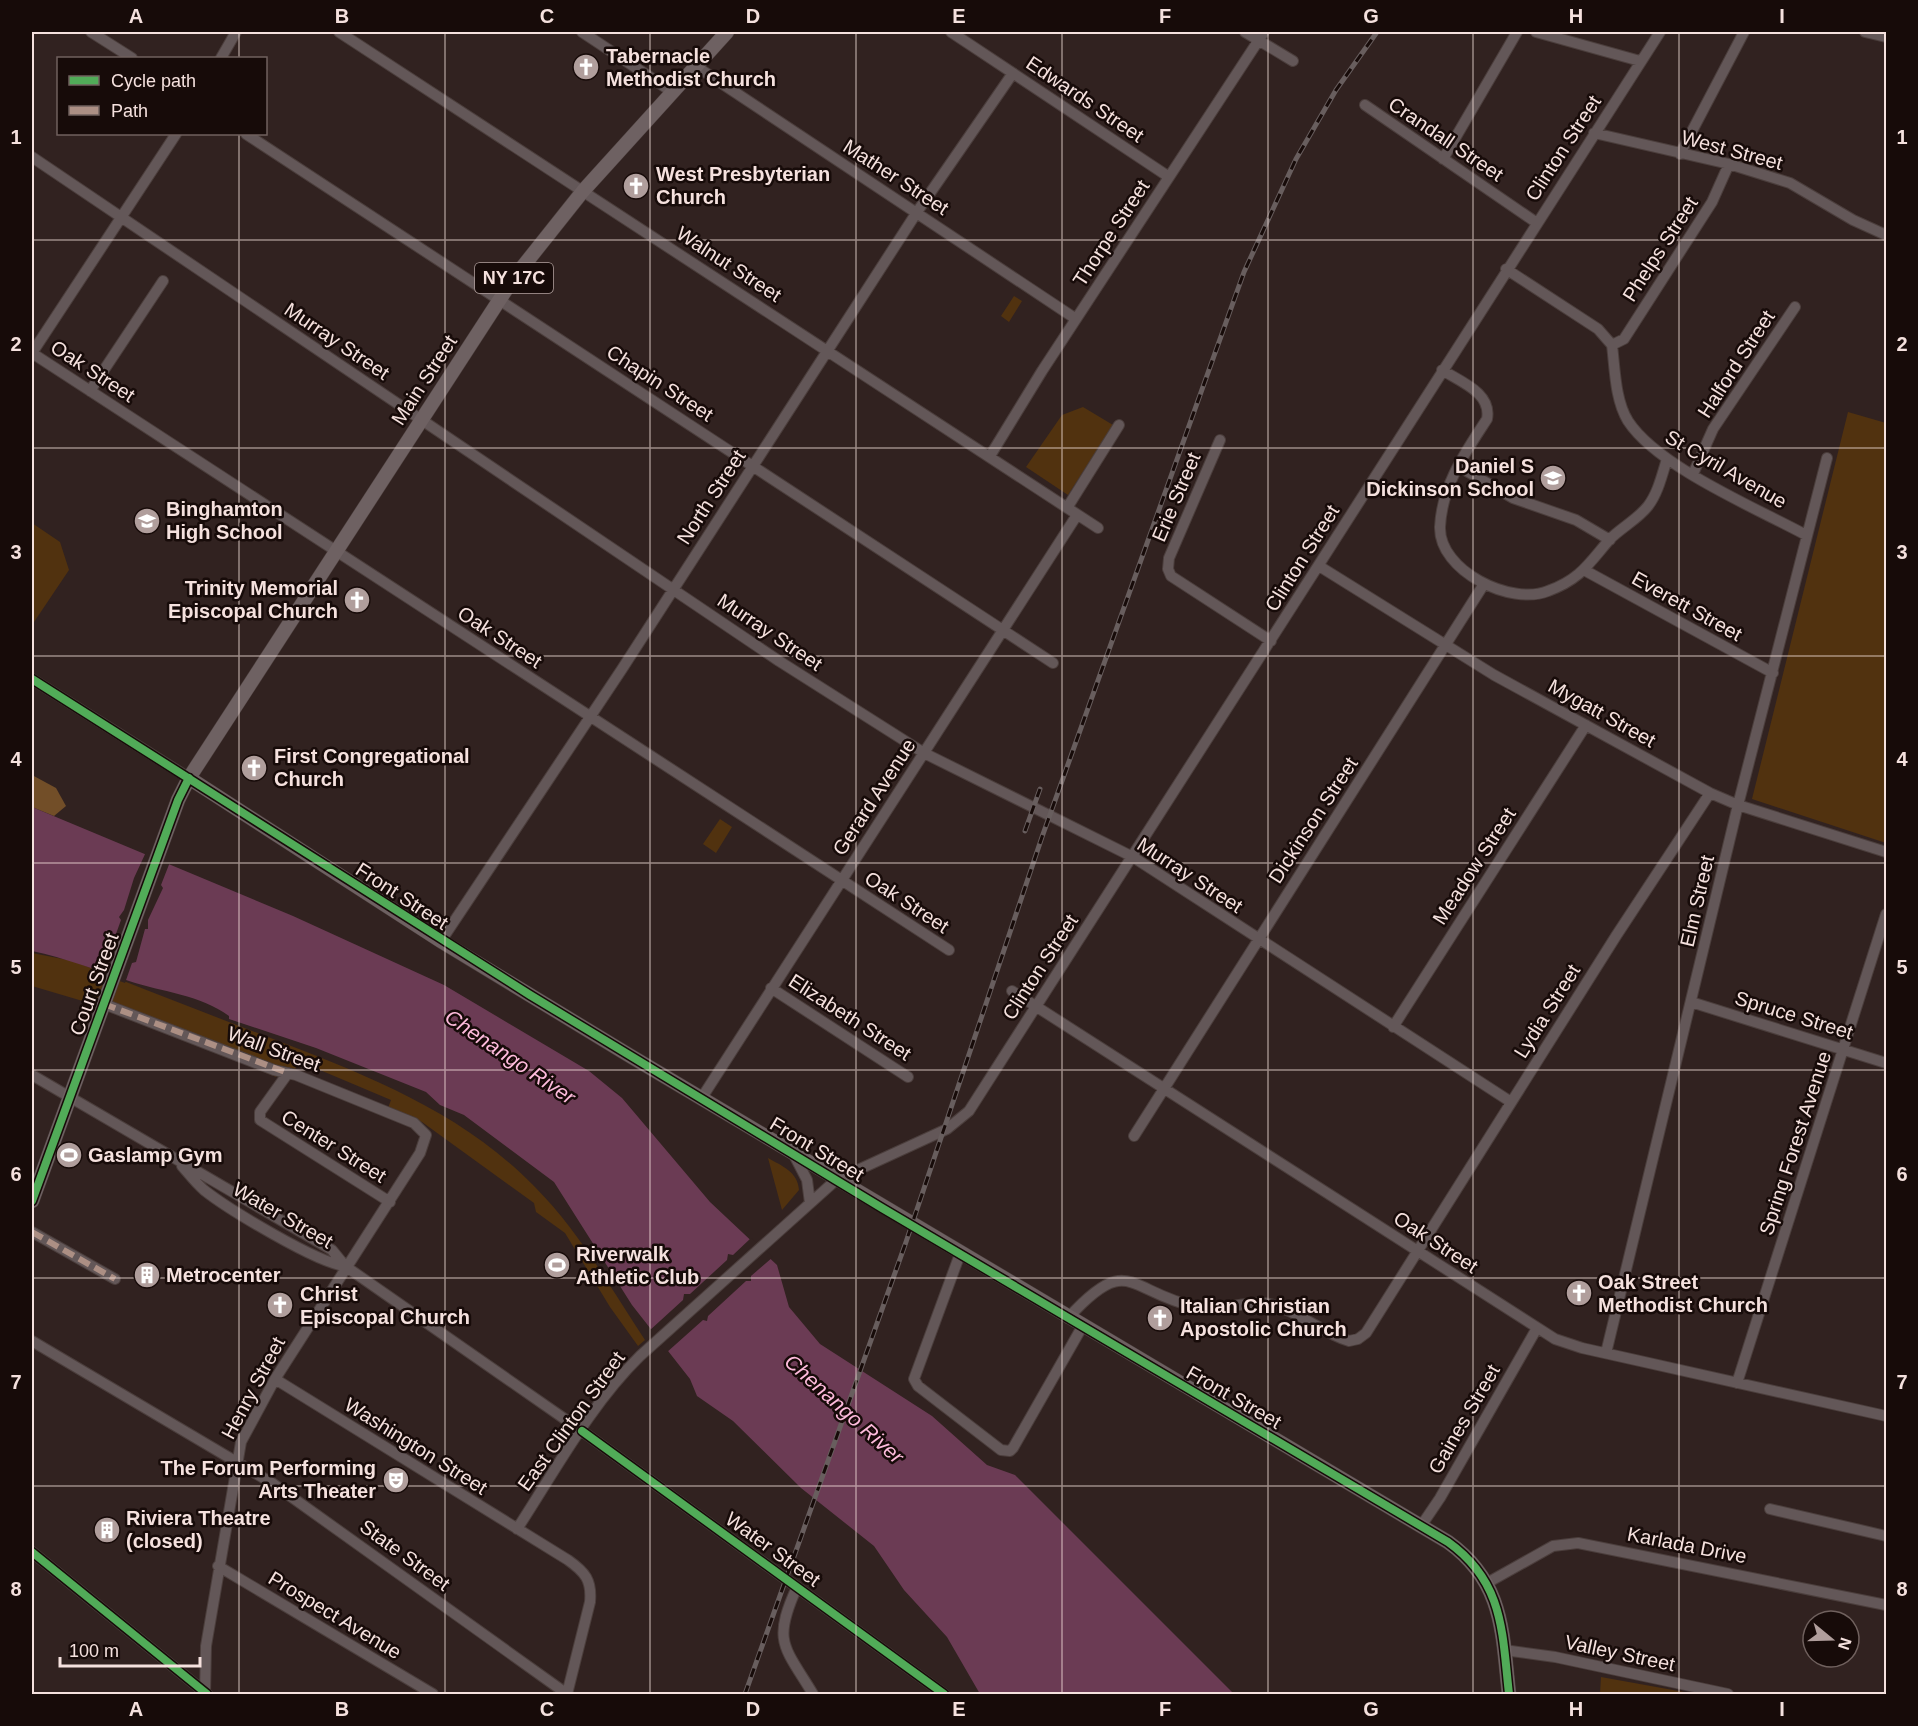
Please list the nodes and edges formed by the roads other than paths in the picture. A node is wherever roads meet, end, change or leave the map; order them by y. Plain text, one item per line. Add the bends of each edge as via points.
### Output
1 (91, 32) edge
2 (236, 32) edge
3 (339, 32) edge
4 (582, 32) edge
5 (727, 32) edge
6 (951, 32) edge
7 (1245, 32) edge
8 (1517, 32) edge
9 (1536, 32) edge
10 (1660, 32) edge
11 (1744, 32) edge
12 (1866, 32) edge
13 (1261, 36) edge
14 (1887, 37) edge
15 (130, 57) edge
16 (222, 57) edge
17 (1293, 61) dead end
18 (1640, 61) junction
19 (694, 65) junction
20 (1013, 73) junction
21 (671, 91) junction
22 (1365, 105) dead end
23 (1594, 133) junction
24 (175, 135) edge
25 (248, 135) edge
26 (1680, 154) junction
27 (32, 157) edge
28 (1443, 159) junction
29 (1729, 164) junction
30 (1169, 177) junction
31 (583, 191) junction
32 (917, 212) junction
33 (122, 217) junction
34 (1537, 223) junction
35 (1887, 235) edge
36 (1506, 269) junction
37 (163, 281) dead end
38 (499, 300) junction
39 (1795, 307) dead end
40 (1076, 319) junction
41 (1612, 345) junction
42 (829, 350) junction
43 (32, 353) edge
44 (1442, 370) junction
45 (90, 391) junction
46 (421, 420) junction
47 (1119, 425) dead end
48 (1220, 440) dead end
49 (990, 456) junction
50 (1827, 458) dead end
51 (1667, 459) junction
52 (753, 465) junction
53 (1458, 466) junction
54 (1693, 474) junction
55 (1067, 508) junction
56 (1077, 515) junction
57 (1098, 528) dead end
58 (1806, 535) junction
59 (1610, 540) junction
60 (336, 550) junction
61 (1319, 566) junction
62 (1584, 570) junction
63 (1484, 584) junction
64 (673, 589) junction
65 (1002, 630) junction
66 (1271, 641) junction
67 (1446, 646) junction
68 (1053, 663) dead end
69 (1773, 673) junction
70 (32, 679) edge
71 (590, 717) junction
72 (1586, 725) junction
73 (924, 753) junction
74 (189, 778) junction
75 (1710, 793) junction
76 (1738, 805) junction
77 (1887, 852) edge
78 (1133, 857) junction
79 (841, 880) junction
80 (1887, 914) edge
81 (1257, 940) junction
82 (441, 941) junction
83 (949, 950) dead end
84 (771, 988) junction
85 (1012, 991) dead end
86 (106, 998) junction
87 (1691, 1002) junction
88 (1036, 1006) junction
89 (1393, 1027) junction
90 (1844, 1049) junction
91 (1887, 1063) edge
92 (288, 1073) junction
93 (32, 1075) edge
94 (908, 1077) dead end
95 (1164, 1087) junction
96 (70, 1097) junction
97 (701, 1099) junction
98 (1511, 1102) junction
99 (974, 1104) joint
100 (426, 1135) joint
101 (1134, 1136) dead end
102 (794, 1155) junction
103 (836, 1180) junction
104 (32, 1201) edge
105 (390, 1202) junction
106 (810, 1203) junction
107 (32, 1232) edge
108 (1417, 1251) junction
109 (960, 1254) junction
110 (345, 1266) junction
111 (115, 1279) dead end
112 (1068, 1318) junction
113 (1082, 1327) junction
114 (1537, 1328) junction
115 (32, 1341) edge
116 (1606, 1353) junction
117 (274, 1379) junction
118 (1737, 1383) junction
119 (1887, 1416) edge
120 (582, 1431) junction
121 (235, 1462) junction
122 (1770, 1509) dead end
123 (1421, 1526) junction
124 (517, 1529) junction
125 (1887, 1536) edge
126 (32, 1552) edge
127 (218, 1566) junction
128 (1487, 1583) junction
129 (797, 1587) junction
130 (1887, 1605) edge
131 (1504, 1650) junction
132 (206, 1694) edge
133 (433, 1695) edge
134 (567, 1695) edge
135 (813, 1695) edge
136 (944, 1695) edge
137 (1509, 1695) edge
138 (1728, 1695) edge

1 - 15 street
2 - 16 street
3 - 31 street, Walnut Street
4 - 21 street
5 - 19 main road, Main Street / NY 17C
6 - 20 street, Edwards Street
7 - 13 street
8 - 28 street
9 - 18 street
10 - 18 street, Clinton Street
11 - 26 street
12 - 14 street
13 - 17 street
13 - 30 street, Thorpe Street
18 - 23 street, Clinton Street
19 - 21 main road, Main Street / NY 17C
19 - 32 street, Mather Street
20 - 30 street, Edwards Street
20 - 32 street, North Street
21 - 31 main road, Main Street / NY 17C
22 - 28 street, Crandall Street
23 - 26 street, West Street
23 - 34 street, Clinton Street
24 - 33 street
25 - 38 street, Chapin Street
26 - 29 street, West Street
27 - 33 street, Murray Street
28 - 34 street, Crandall Street
29 - 35 street, West Street via 1790,183
29 - 41 street, Phelps Street via 1712,202 1624,339
30 - 40 street, Thorpe Street
31 - 38 main road, Main Street / NY 17C
31 - 42 street, Walnut Street
32 - 40 street, Mather Street
32 - 42 street, North Street
33 - 43 street
33 - 46 street, Murray Street
34 - 36 street, Clinton Street
36 - 41 street via 1598,329
36 - 44 street, Clinton Street
37 - 45 street
38 - 46 main road, Main Street / NY 17C
38 - 52 street, Chapin Street
39 - 54 street, Halford Street via 1713,429
40 - 49 street, Thorpe Street
41 - 51 street, St Cyril Avenue via 1620,403 1628,421
42 - 49 street, Walnut Street
42 - 52 street, North Street
43 - 45 street, Oak Street
44 - 53 street via 1481,395 1489,410
44 - 61 street, Clinton Street
45 - 60 street, Oak Street
46 - 60 main road, Main Street / NY 17C
46 - 64 street, Murray Street
47 - 55 street
48 - 66 street, Erie Street via 1169,558 1168,569 1171,576
49 - 55 street, Walnut Street
50 - 58 street, Elm Street
51 - 54 street, St Cyril Avenue
51 - 59 street via 1650,503
52 - 64 street, North Street
52 - 65 street, Chapin Street
53 - 59 street via 1513,498 1576,520
53 - 63 street via 1443,502 1443,547 1462,569
54 - 58 street, St Cyril Avenue
55 - 56 street, Walnut Street
56 - 57 street, Walnut Street
56 - 65 street, Gerard Avenue
58 - 69 street, Elm Street
59 - 62 street
60 - 71 street, Oak Street
60 - 74 main road, Main Street / NY 17C
61 - 66 street, Clinton Street
61 - 67 street, Mygatt Street
62 - 63 street via 1546,592 1532,594
62 - 69 street, Everett Street
63 - 67 street, Dickinson Street
64 - 71 street, North Street
64 - 73 street, Murray Street
65 - 68 street, Chapin Street
65 - 73 street, Gerard Avenue
66 - 78 street, Clinton Street
67 - 72 street, Mygatt Street
67 - 81 street, Dickinson Street
69 - 76 street, Elm Street
70 - 74 street, Front Street
71 - 79 street, Oak Street
71 - 82 street, North Street
72 - 75 street, Mygatt Street
72 - 89 street, Meadow Street
73 - 78 street, Murray Street
73 - 79 street, Gerard Avenue
74 - 82 main road, Front Street
74 - 86 main road, Court Street
75 - 76 street, Mygatt Street
75 - 98 street, Lydia Street
76 - 77 street, Mygatt Street
76 - 87 street, Elm Street
78 - 81 street, Murray Street
78 - 88 street, Clinton Street
79 - 83 street, Oak Street
79 - 84 street, Gerard Avenue
80 - 90 street, Spring Forest Avenue
81 - 89 street, Murray Street
81 - 95 street, Dickinson Street
82 - 97 main road, Front Street
84 - 94 street, Elizabeth Street
84 - 97 street, Gerard Avenue
85 - 88 street, Oak Street
86 - 92 street, Wall Street
86 - 96 main road, Court Street
87 - 90 street, Spruce Street
87 - 116 street, Elm Street
88 - 95 street, Oak Street
88 - 99 street, Clinton Street
89 - 98 street, Murray Street
90 - 91 street, Spruce Street
90 - 118 street, Spring Forest Avenue
92 - 100 street, Wall Street via 414,1123
92 - 105 street, Center Street via 260,1112 260,1120
93 - 96 street, Water Street
95 - 101 street, Dickinson Street
95 - 108 street, Oak Street
96 - 104 main road, Court Street
96 - 110 street, Water Street via 332,1250
97 - 102 main road, Front Street
98 - 108 street, Lydia Street
99 - 103 street, East Clinton Street via 947,1129
100 - 105 street, Henry Street via 422,1149
102 - 103 main road, Front Street
102 - 106 street via 807,1180
103 - 106 street, East Clinton Street
103 - 109 main road, Front Street
105 - 110 street, Henry Street
106 - 120 street, East Clinton Street via 640,1356
107 - 111 street
108 - 112 street, Lydia Street via 1366,1333 1349,1341 1272,1304 1196,1307 1125,1281 1103,1284
108 - 114 street, Oak Street
109 - 112 main road, Front Street
109 - 113 street via 914,1379 1001,1450 1013,1448
110 - 117 street, Henry Street
110 - 120 street, Water Street
112 - 113 main road, Front Street
113 - 123 main road, Front Street
114 - 116 street, Oak Street via 1555,1339
114 - 123 street, Gaines Street
115 - 121 street, State Street
116 - 118 street, Oak Street
117 - 121 street, Henry Street via 241,1442
117 - 124 street, Washington Street
118 - 119 street, Oak Street
120 - 124 street, East Clinton Street
120 - 129 street, Water Street
121 - 127 street, Henry Street
121 - 134 street, State Street via 272,1483
122 - 125 street
123 - 128 main road, Front Street via 1459,1550
124 - 134 street, Washington Street via 580,1568 591,1588
126 - 132 street
127 - 132 street, Henry Street via 206,1646
127 - 133 street, Prospect Avenue
128 - 130 street, Karlada Drive via 1553,1546 1578,1543
128 - 131 main road, Front Street via 1496,1604
129 - 135 street via 785,1613 782,1633 789,1654
129 - 136 street, Water Street
131 - 137 main road, Front Street
131 - 138 street, Valley Street via 1555,1657

